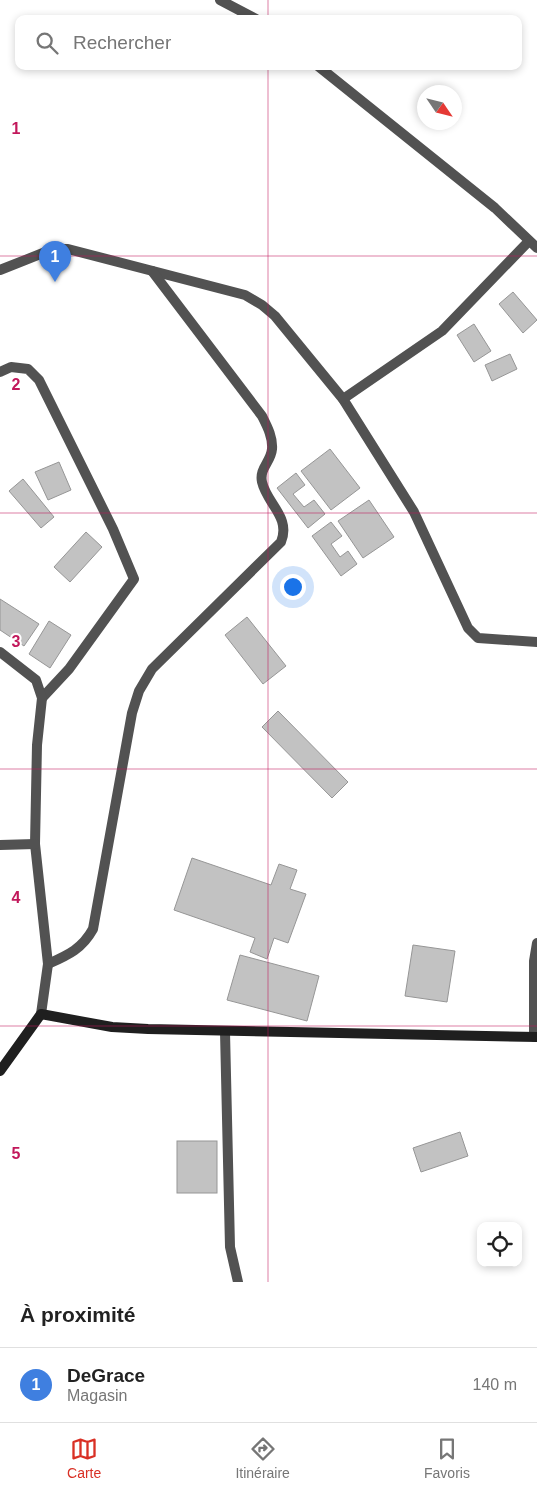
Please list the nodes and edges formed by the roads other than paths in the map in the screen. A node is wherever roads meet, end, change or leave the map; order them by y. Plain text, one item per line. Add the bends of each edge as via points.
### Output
1 (220, 0) edge
2 (248, 15) edge
3 (323, 70) edge
4 (529, 241) junction
5 (537, 248) edge
6 (0, 270) edge
7 (152, 271) junction
8 (0, 372) edge
9 (343, 399) junction
10 (537, 642) edge
11 (0, 652) edge
12 (42, 698) junction
13 (35, 844) junction
14 (0, 845) edge
15 (537, 943) edge
16 (48, 964) junction
17 (40, 1014) junction
18 (225, 1032) junction
19 (535, 1037) edge
20 (0, 1071) edge
21 (238, 1282) edge

1 - 2 street
3 - 4 street via 487,202
4 - 5 street
4 - 9 street via 442,331
6 - 7 street via 53,249 68,249
7 - 9 street via 245,295 262,304
7 - 16 street via 262,416 270,432 272,450 261,473 262,484 286,532 281,542 152,669 139,691 132,712 93,930 73,953
8 - 12 street via 11,367 28,369 39,380 134,579 69,669
9 - 10 street via 414,512 468,628 478,638
11 - 12 street via 36,680
12 - 13 street via 37,745
13 - 14 street
13 - 16 street
15 - 19 street via 534,961
16 - 17 street
17 - 18 street via 112,1027
17 - 20 street
18 - 19 street
18 - 21 street via 230,1247

